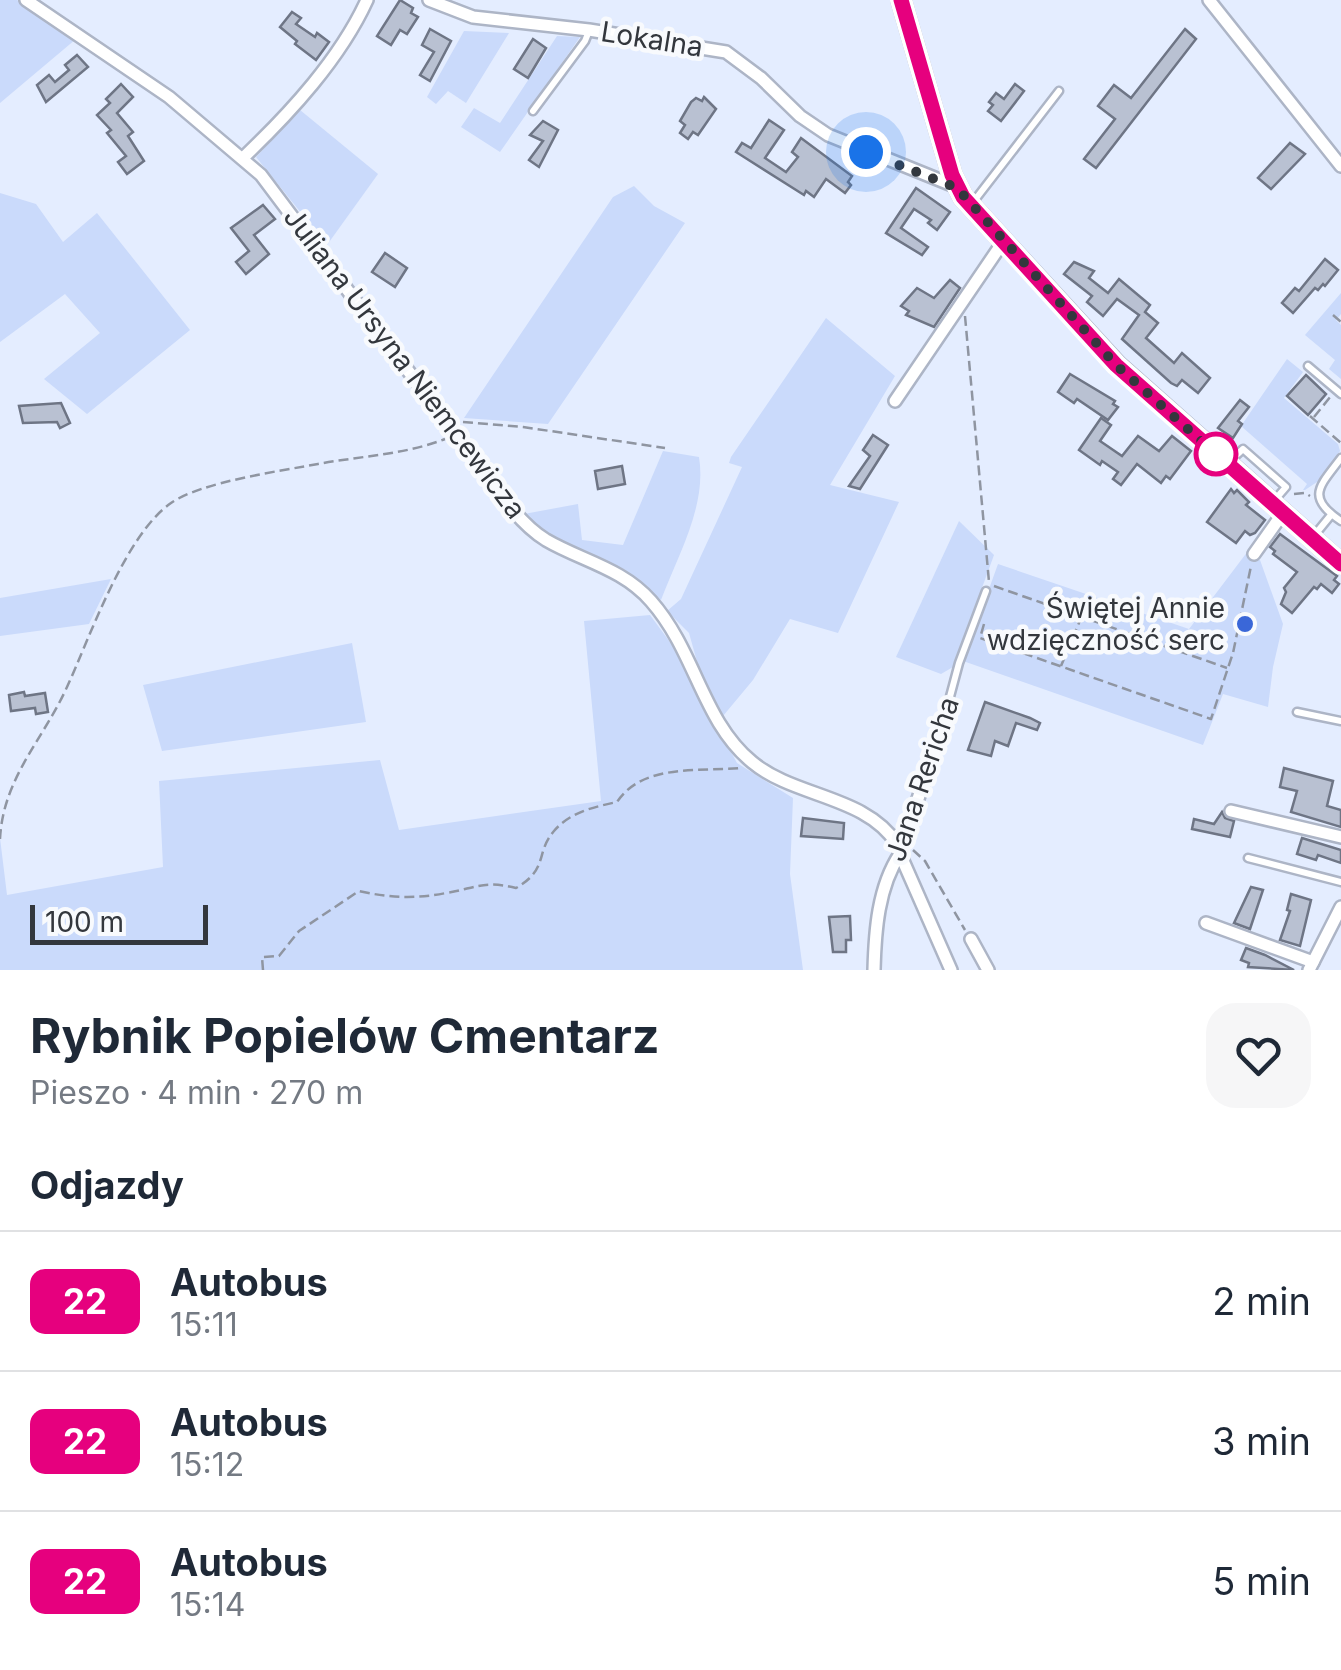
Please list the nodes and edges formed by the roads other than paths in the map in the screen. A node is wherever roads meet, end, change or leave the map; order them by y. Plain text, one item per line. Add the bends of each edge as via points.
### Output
1 (26, 0) edge
2 (367, 0) edge
3 (429, 0) edge
4 (900, 0) edge
5 (1209, 0) edge
6 (589, 30) junction
7 (1059, 91) dead end
8 (533, 111) dead end
9 (244, 157) junction
10 (1341, 166) edge
11 (957, 188) junction
12 (971, 206) junction
13 (1003, 242) junction
14 (1308, 366) dead end
15 (1338, 392) edge
16 (895, 401) dead end
17 (1341, 458) edge
18 (1227, 464) junction
19 (1277, 508) junction
20 (1331, 515) junction
21 (1341, 521) edge
22 (1312, 538) junction
23 (1254, 554) road end
24 (1341, 564) edge
25 (988, 587) road end
26 (1297, 712) dead end
27 (944, 720) joint
28 (1341, 721) edge
29 (1231, 811) dead end
30 (1341, 838) edge
31 (899, 849) junction
32 (1248, 858) dead end
33 (1341, 882) edge
34 (1341, 907) edge
35 (1206, 924) dead end
36 (972, 940) road end
37 (1310, 966) edge
38 (874, 970) edge
39 (952, 970) edge
40 (988, 970) edge

1 - 9 street, Juliana Ursyna Niemcewicza
2 - 9 street via 312,82
3 - 6 street, Lokalna via 473,17
4 - 11 street
5 - 10 street
6 - 8 lane
6 - 11 street, Lokalna via 726,52 828,135
7 - 12 lane
9 - 31 street, Juliana Ursyna Niemcewicza via 512,509 530,528 611,569 651,601 684,648 730,742 786,783 874,821
11 - 12 street
12 - 13 street
13 - 16 street
13 - 18 street via 1116,365
14 - 15 lane
17 - 20 lane via 1318,496
18 - 19 street
18 - 19 lane via 1243,450 1286,487
19 - 22 street
19 - 23 street
20 - 21 lane
20 - 22 lane
22 - 24 street
25 - 27 lane, Jana Rericha
26 - 28 lane
27 - 31 street, Jana Rericha
29 - 30 street
31 - 38 street, Jana Rericha via 881,901
31 - 39 street
32 - 33 lane
34 - 37 street
35 - 37 street
36 - 40 street

